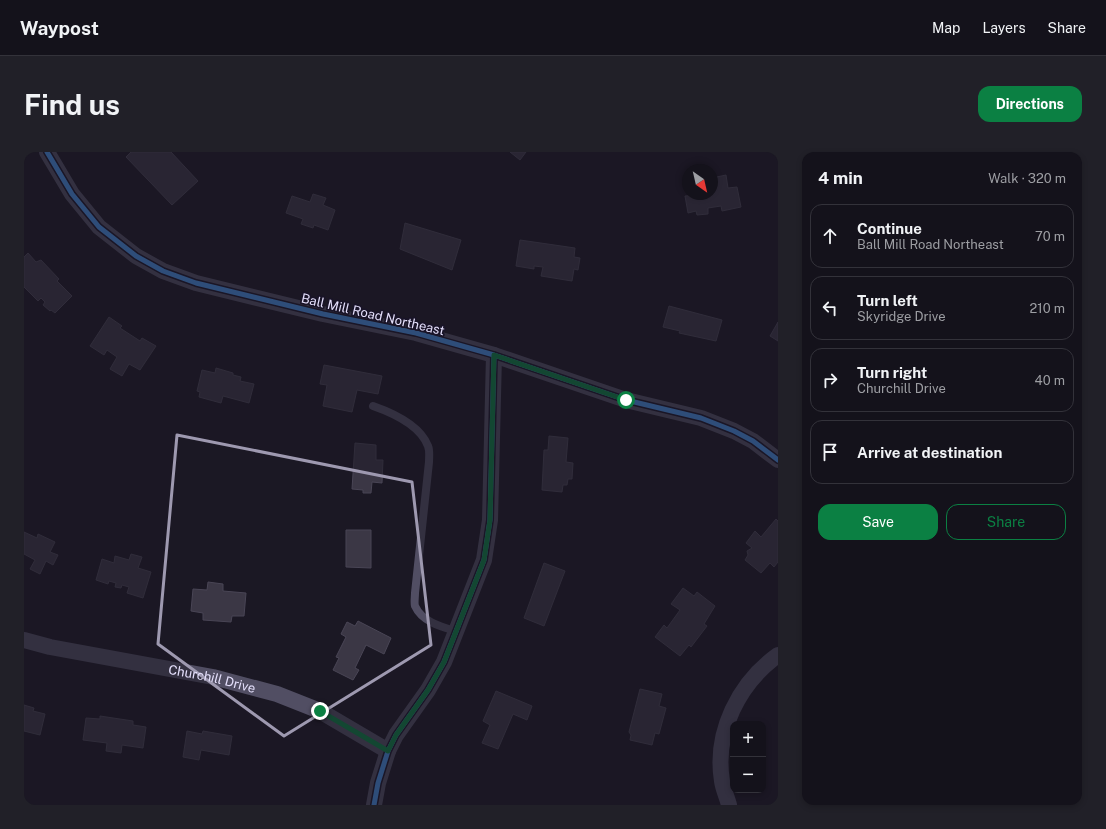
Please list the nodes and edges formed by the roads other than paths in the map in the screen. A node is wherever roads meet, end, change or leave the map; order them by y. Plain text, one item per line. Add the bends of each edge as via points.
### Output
1 (47, 152) edge
2 (494, 355) junction
3 (373, 406) dead end
4 (778, 460) edge
5 (456, 631) junction
6 (24, 640) edge
7 (778, 655) edge
8 (388, 751) junction
9 (374, 805) edge
10 (729, 805) edge

1 - 2 street, Ball Mill Road Northeast via 72,194 100,227 136,256 163,271 196,283 323,314 416,333
2 - 4 street, Ball Mill Road Northeast via 626,400 701,418 734,431
2 - 5 street via 490,520 484,560
3 - 5 lane via 394,413 423,438 428,447 429,462 415,606 425,619
5 - 8 street via 444,662
6 - 8 street, Churchill Drive via 213,677 278,694 320,711
7 - 10 street via 753,677 730,713 721,759 722,781
8 - 9 street

